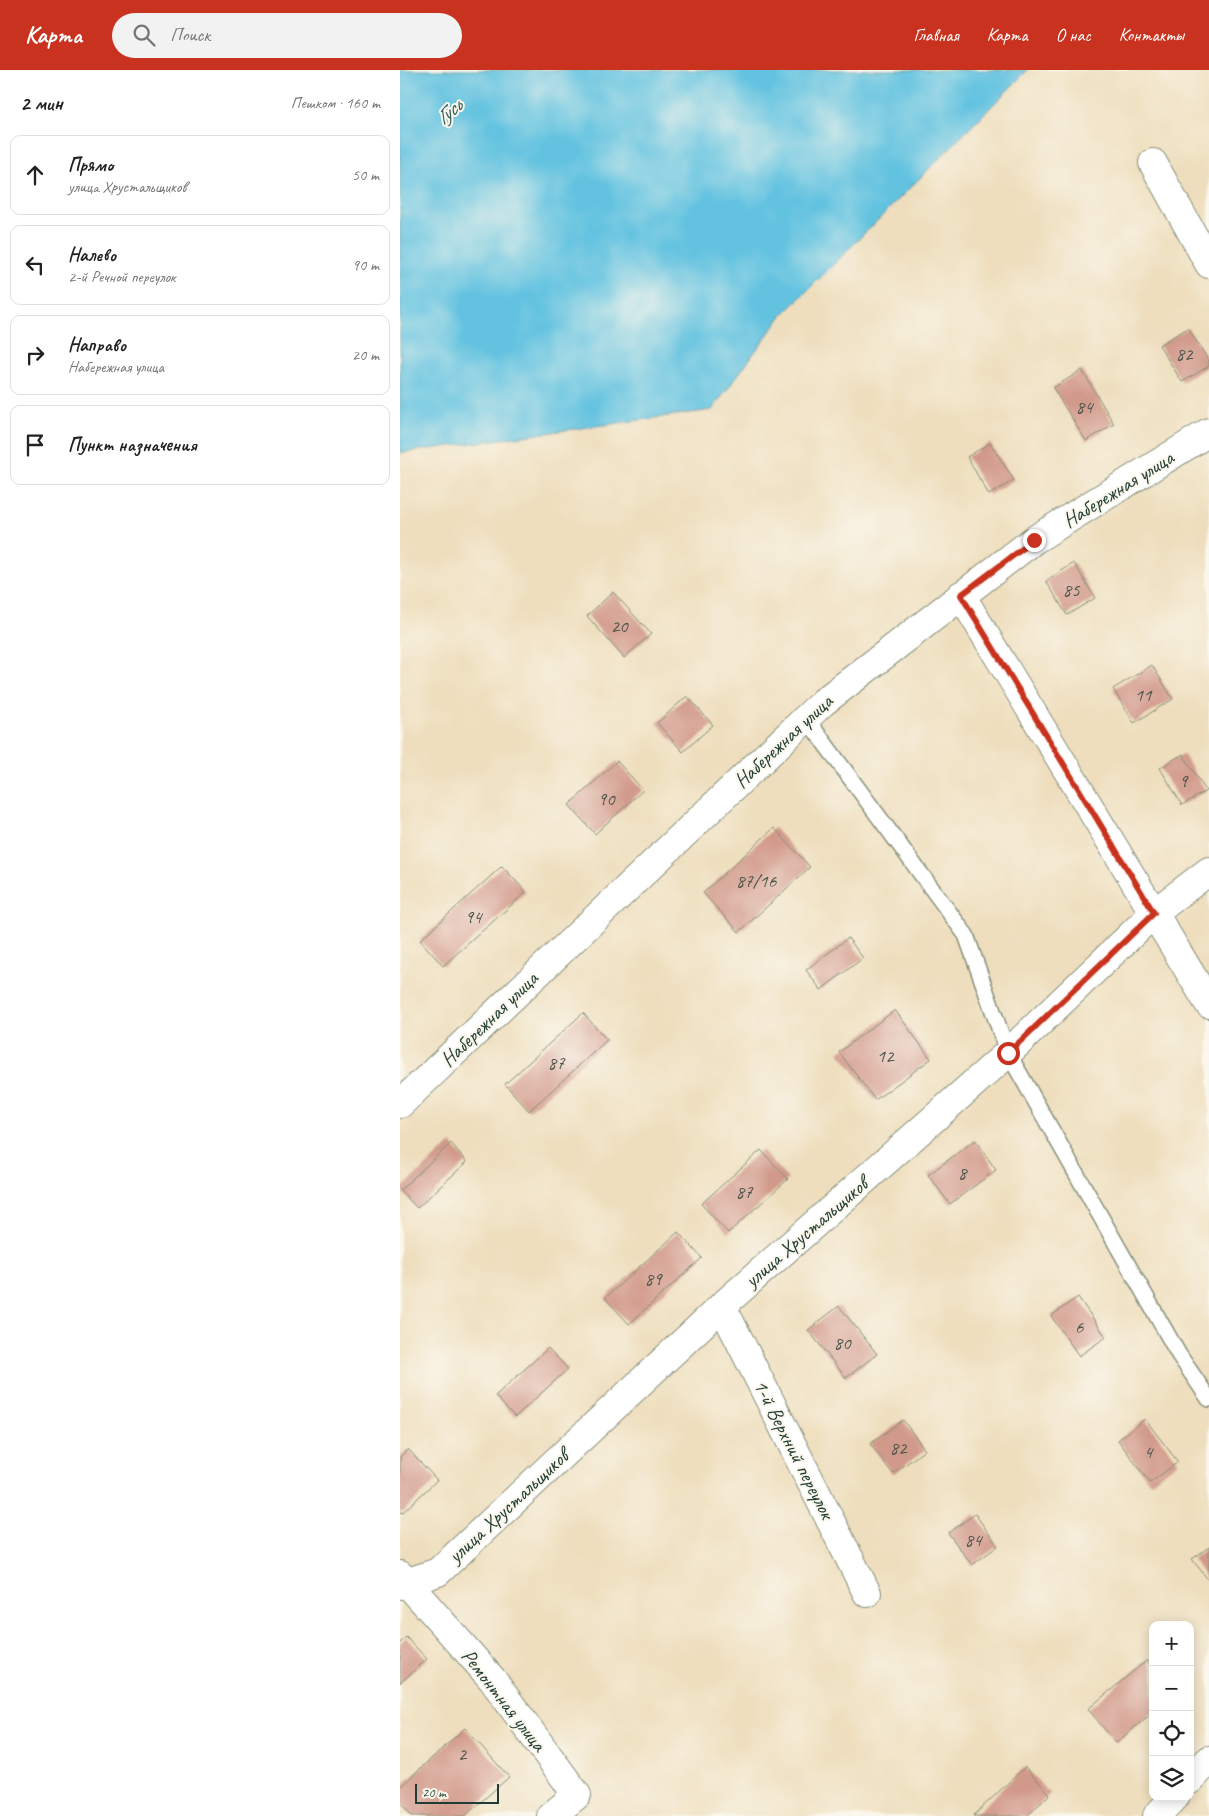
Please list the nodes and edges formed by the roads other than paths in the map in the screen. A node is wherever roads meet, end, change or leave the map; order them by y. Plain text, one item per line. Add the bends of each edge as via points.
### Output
1 (1153, 163) dead end
2 (1209, 264) edge
3 (1209, 432) edge
4 (961, 595) junction
5 (806, 718) junction
6 (1209, 871) edge
7 (1154, 913) junction
8 (1209, 1004) edge
9 (1008, 1053) junction
10 (400, 1104) edge
11 (722, 1306) junction
12 (1209, 1399) edge
13 (402, 1581) edge
14 (867, 1593) dead end
15 (1209, 1760) edge
16 (1194, 1776) edge
17 (1171, 1801) edge
18 (551, 1816) edge
19 (1157, 1816) edge

1 - 2 street
3 - 4 street, Набережная улица via 1034,540
4 - 5 street, Набережная улица
4 - 7 street
5 - 9 lane via 966,935
5 - 10 street, Набережная улица
6 - 7 street, улица Хрустальщиков
7 - 8 street
7 - 9 street, улица Хрустальщиков
9 - 11 street, улица Хрустальщиков
9 - 12 lane via 1179,1355
11 - 13 street, улица Хрустальщиков via 438,1572
11 - 14 street, 1-й Верхний переулок
13 - 18 street, Ремонтная улица via 492,1679 577,1795
15 - 16 street
17 - 19 street

